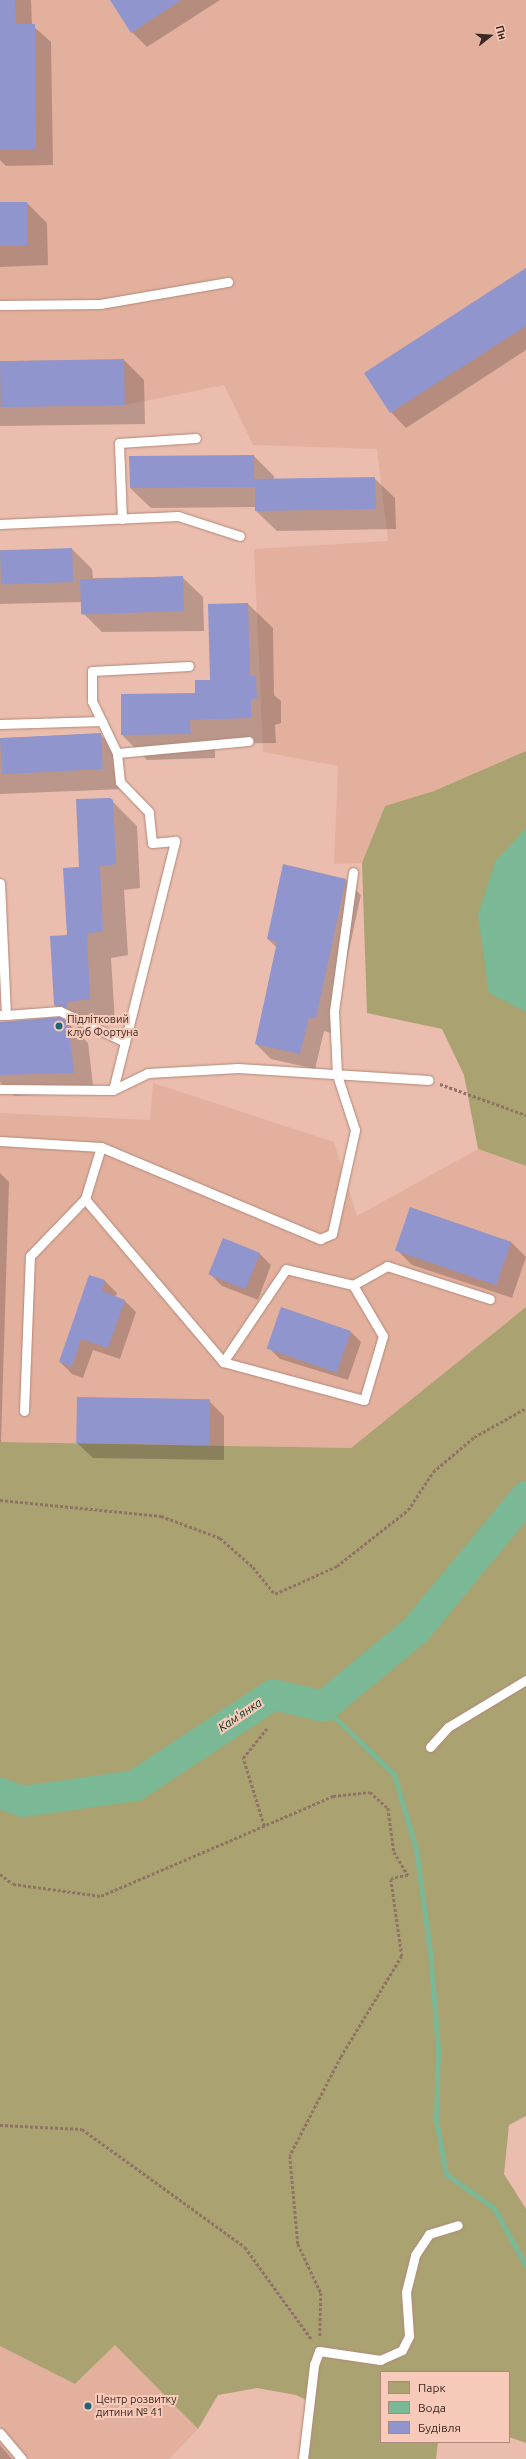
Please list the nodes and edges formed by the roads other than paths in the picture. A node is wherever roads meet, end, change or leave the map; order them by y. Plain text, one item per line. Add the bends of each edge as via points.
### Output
1 (228, 282) dead end
2 (0, 305) edge
3 (196, 438) dead end
4 (122, 519) junction
5 (0, 524) edge
6 (240, 536) dead end
7 (189, 666) dead end
8 (102, 720) junction
9 (0, 724) edge
10 (248, 741) dead end
11 (117, 753) junction
12 (354, 872) dead end
13 (0, 884) edge
14 (3, 1015) edge
15 (125, 1042) junction
16 (337, 1075) junction
17 (429, 1080) road end
18 (0, 1089) edge
19 (113, 1090) junction
20 (0, 1141) edge
21 (102, 1147) junction
22 (85, 1199) junction
23 (353, 1285) junction
24 (490, 1299) dead end
25 (223, 1362) junction
26 (24, 1411) dead end
27 (526, 1680) edge
28 (430, 1747) dead end
29 (458, 2224) dead end
30 (0, 2434) edge
31 (22, 2459) edge
32 (303, 2459) edge

1 - 2 lane via 100,304
3 - 4 lane via 119,442
4 - 5 lane
4 - 6 lane via 178,516
7 - 8 lane via 92,671 92,701
8 - 9 lane
8 - 11 lane
10 - 11 lane
11 - 15 lane via 120,782 149,812 152,843 175,841
12 - 16 lane via 334,1011
13 - 14 lane
14 - 15 lane via 60,1011
15 - 19 lane
16 - 17 lane
16 - 19 lane via 238,1068 148,1073
16 - 21 lane via 356,1130 332,1234 320,1240
18 - 19 lane
20 - 21 lane
21 - 22 lane
22 - 25 lane
22 - 26 lane via 30,1256
23 - 24 lane via 386,1266
23 - 25 lane via 286,1269
23 - 25 lane via 383,1336 364,1400
27 - 28 lane via 448,1727
29 - 32 lane via 429,2234 415,2255 406,2292 409,2336 402,2350 380,2360 319,2350 314,2365
30 - 31 lane

